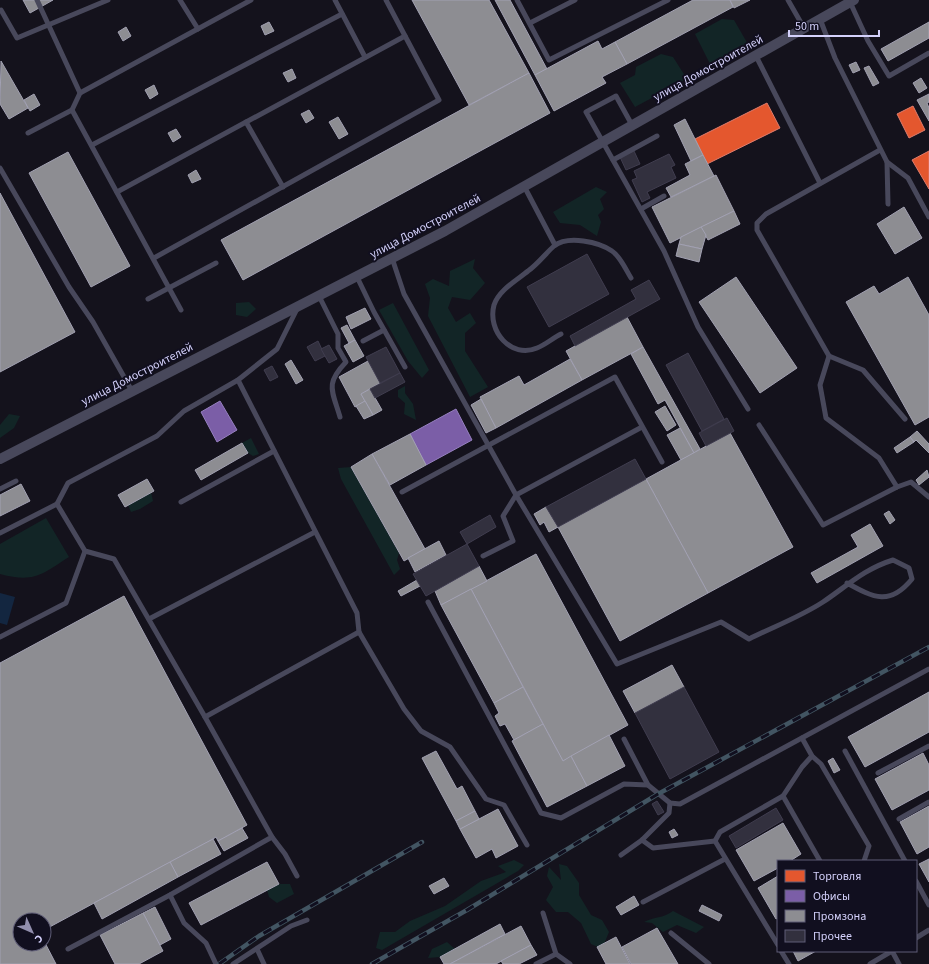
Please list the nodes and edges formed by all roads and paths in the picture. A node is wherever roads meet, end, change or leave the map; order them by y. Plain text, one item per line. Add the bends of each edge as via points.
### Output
1 (37, 0) edge
2 (108, 0) edge
3 (180, 0) edge
4 (250, 0) edge
5 (335, 0) edge
6 (386, 0) edge
7 (518, 0) edge
8 (575, 0) edge
9 (668, 0) edge
10 (788, 0) edge
11 (851, 1) edge
12 (1, 10) edge
13 (342, 14) junction
14 (820, 19) junction
15 (530, 23) junction
16 (49, 26) junction
17 (804, 28) junction
18 (198, 29) junction
19 (405, 36) junction
20 (929, 53) edge
21 (756, 56) junction
22 (365, 57) junction
23 (80, 93) junction
24 (72, 110) junction
25 (246, 122) junction
26 (632, 125) junction
27 (28, 133) dead end
28 (657, 136) dead end
29 (603, 142) junction
30 (92, 145) junction
31 (880, 150) junction
32 (613, 160) junction
33 (887, 162) junction
34 (0, 168) edge
35 (820, 183) junction
36 (524, 186) junction
37 (283, 187) junction
38 (117, 192) junction
39 (664, 196) dead end
40 (888, 204) dead end
41 (641, 209) junction
42 (929, 217) edge
43 (555, 245) junction
44 (154, 258) junction
45 (392, 258) junction
46 (216, 263) dead end
47 (357, 276) junction
48 (631, 278) dead end
49 (170, 288) junction
50 (319, 296) junction
51 (148, 299) dead end
52 (298, 306) junction
53 (181, 310) dead end
54 (384, 330) junction
55 (560, 334) dead end
56 (363, 341) dead end
57 (829, 356) junction
58 (405, 367) dead end
59 (238, 380) junction
60 (132, 392) junction
61 (748, 409) dead end
62 (340, 417) dead end
63 (905, 419) dead end
64 (759, 424) dead end
65 (642, 427) junction
66 (488, 445) junction
67 (274, 451) junction
68 (0, 459) edge
69 (662, 462) dead end
70 (16, 481) dead end
71 (897, 487) junction
72 (0, 490) edge
73 (402, 492) dead end
74 (516, 495) junction
75 (929, 497) edge
76 (181, 502) dead end
77 (57, 504) junction
78 (314, 532) junction
79 (0, 533) edge
80 (85, 551) junction
81 (483, 556) dead end
82 (847, 583) junction
83 (428, 602) dead end
84 (149, 619) junction
85 (359, 632) junction
86 (0, 637) edge
87 (929, 669) edge
88 (205, 716) junction
89 (802, 738) junction
90 (624, 739) dead end
91 (929, 746) edge
92 (845, 751) dead end
93 (812, 756) junction
94 (878, 773) dead end
95 (648, 785) junction
96 (783, 796) junction
97 (929, 802) edge
98 (670, 803) junction
99 (899, 819) dead end
100 (272, 837) junction
101 (642, 840) junction
102 (714, 841) junction
103 (527, 845) dead end
104 (621, 855) dead end
105 (725, 858) junction
106 (819, 860) edge
107 (864, 860) edge
108 (904, 860) edge
109 (297, 876) dead end
110 (917, 883) edge
111 (170, 895) junction
112 (643, 902) dead end
113 (929, 905) edge
114 (543, 913) dead end
115 (307, 920) dead end
116 (929, 930) edge
117 (670, 933) dead end
118 (917, 937) edge
119 (777, 943) edge
120 (68, 949) dead end
121 (257, 949) junction
122 (782, 952) edge
123 (890, 952) edge
124 (893, 952) edge
125 (556, 954) junction
126 (216, 964) edge
127 (233, 964) edge
128 (264, 964) edge
129 (536, 964) edge
130 (570, 964) edge
131 (709, 964) edge
132 (789, 964) edge
133 (870, 964) edge
134 (899, 964) edge

1 - 16 lane
2 - 16 lane
3 - 18 lane
4 - 18 lane
5 - 13 lane
6 - 19 lane
7 - 15 lane
8 - 15 lane
9 - 15 lane via 549,60
10 - 17 lane
11 - 14 street, улица Домостроителей
11 - 20 lane via 868,41 889,76
12 - 16 lane via 17,38
13 - 22 lane
13 - 30 lane
14 - 17 street, улица Домостроителей
14 - 31 lane via 835,58
16 - 23 lane
17 - 21 street, улица Домостроителей
18 - 23 lane
19 - 22 lane
19 - 37 lane via 439,100
21 - 26 street, улица Домостроителей
21 - 35 lane
22 - 25 lane
23 - 24 lane
24 - 27 lane
24 - 30 lane
25 - 37 lane
25 - 38 lane
26 - 29 street, улица Домостроителей
26 - 29 lane via 616,96 586,112
28 - 32 lane
29 - 32 lane
29 - 36 street, улица Домостроителей
30 - 38 lane
31 - 33 lane
31 - 35 lane
32 - 41 lane
33 - 40 lane
33 - 42 lane via 908,178
34 - 60 lane
35 - 57 lane via 766,214 757,223 758,230
36 - 43 lane
36 - 45 street, улица Домостроителей
37 - 44 lane
38 - 44 lane
39 - 41 lane
41 - 61 lane via 664,251 698,327
43 - 48 lane via 572,240 590,241 613,251
43 - 55 lane via 537,265 503,291 494,305 494,321 498,335 507,346 521,351 537,348
44 - 49 lane
45 - 47 street, улица Домостроителей
45 - 66 lane via 404,294
46 - 49 lane
47 - 50 street, улица Домостроителей
47 - 54 lane
49 - 51 lane
49 - 53 lane
50 - 52 street, улица Домостроителей
50 - 62 lane via 338,334 338,348 346,362 334,375 332,388
52 - 59 lane via 277,349
52 - 60 street, улица Домостроителей
54 - 56 lane
54 - 58 lane
57 - 63 lane via 863,370
57 - 71 lane via 820,385 826,418 879,458
59 - 67 lane
59 - 77 lane via 184,411 158,436 68,483
60 - 68 street, улица Домостроителей
64 - 71 lane via 823,525
65 - 66 lane via 615,377
65 - 69 lane
65 - 74 lane
66 - 73 lane
66 - 74 lane
67 - 76 lane
67 - 78 lane
70 - 72 lane
71 - 75 lane via 911,482
74 - 81 lane via 503,516 513,541
74 - 82 lane via 617,664 721,622 749,639 822,602
77 - 79 lane
77 - 80 lane
78 - 84 lane
78 - 85 lane via 357,613
80 - 84 lane via 114,559
80 - 86 lane via 66,603
82 - 82 lane via 877,565 893,560 909,568 912,578 903,590 886,598 870,596
83 - 95 lane via 540,813 561,818 624,784
84 - 88 lane
85 - 88 lane
85 - 103 lane via 404,709 421,731 450,747 486,799 504,805
87 - 89 lane
88 - 100 lane
89 - 93 lane
89 - 98 lane via 680,804
90 - 95 lane
91 - 94 lane
92 - 108 lane
93 - 96 lane
93 - 107 lane via 821,764 869,846
95 - 98 lane
96 - 102 lane via 720,832
96 - 106 lane
97 - 99 lane
98 - 101 lane via 669,813
100 - 109 lane
100 - 111 lane
101 - 102 lane via 653,848
101 - 104 lane
102 - 105 lane
105 - 112 lane
105 - 119 lane
110 - 113 lane
111 - 120 lane
111 - 126 lane via 184,923 206,944
114 - 125 lane
115 - 121 lane via 291,926
116 - 118 lane
117 - 131 lane
121 - 127 lane
121 - 128 lane
122 - 132 lane
123 - 133 lane
124 - 134 lane
125 - 129 lane
125 - 130 lane

